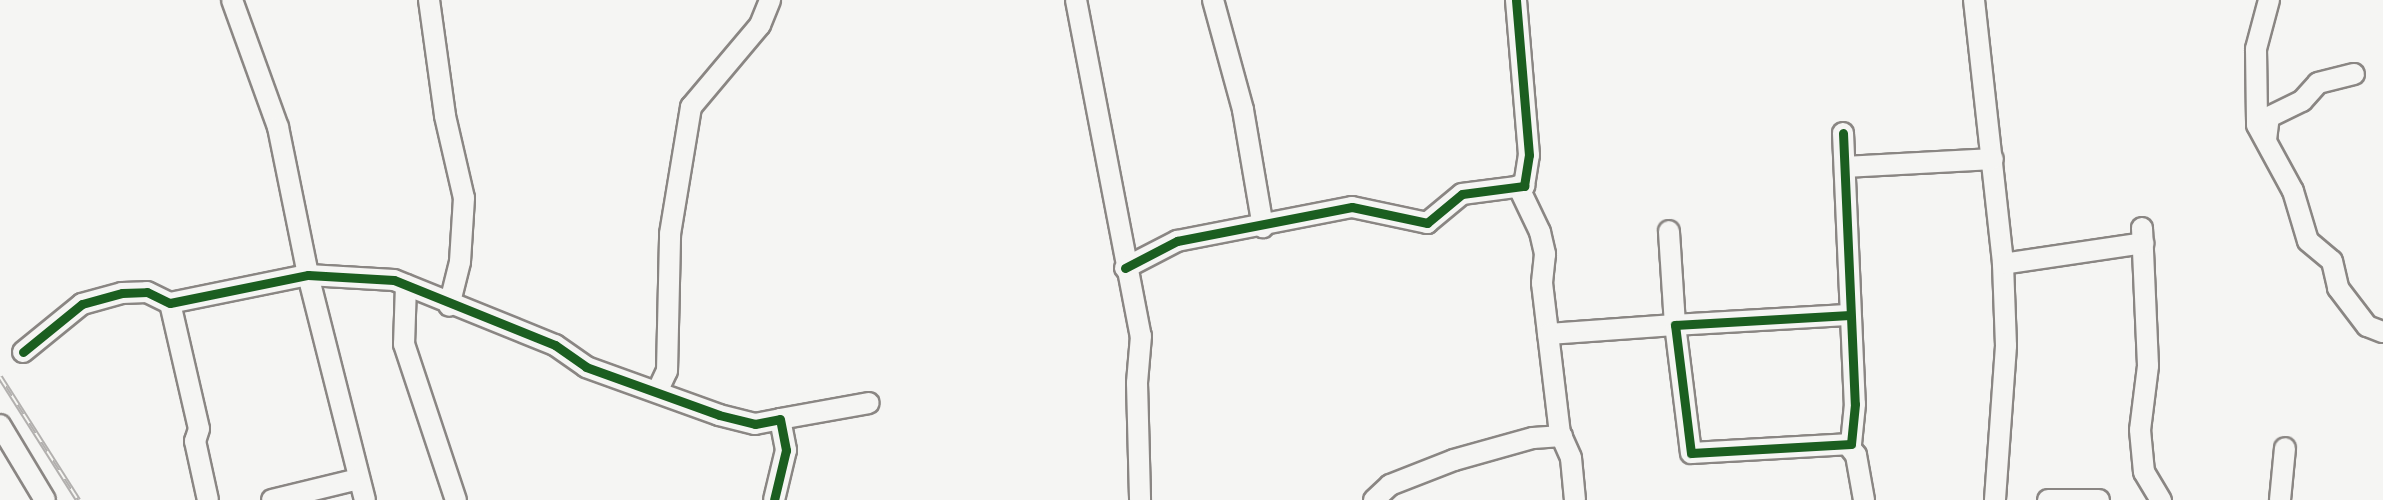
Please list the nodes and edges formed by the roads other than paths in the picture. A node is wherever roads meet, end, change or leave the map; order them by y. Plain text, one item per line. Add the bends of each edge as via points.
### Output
1 (232, 0) edge
2 (429, 0) edge
3 (770, 0) edge
4 (1076, 0) edge
5 (1214, 0) edge
6 (1516, 0) edge
7 (1974, 0) edge
8 (2269, 0) edge
9 (2354, 74) dead end
10 (1843, 133) dead end
11 (2266, 143) junction
12 (1994, 159) junction
13 (1845, 167) junction
14 (1518, 186) junction
15 (1263, 227) junction
16 (1669, 231) dead end
17 (2003, 264) junction
18 (1125, 268) junction
19 (308, 275) junction
20 (406, 285) junction
21 (170, 303) junction
22 (449, 306) junction
23 (1850, 315) junction
24 (1675, 325) junction
25 (2383, 332) edge
26 (1548, 334) junction
27 (23, 352) dead end
28 (657, 392) junction
29 (869, 403) dead end
30 (780, 419) junction
31 (0, 425) edge
32 (1562, 436) junction
33 (1847, 444) junction
34 (2285, 448) dead end
35 (358, 479) junction
36 (45, 500) edge
37 (208, 500) edge
38 (272, 500) edge
39 (365, 500) edge
40 (456, 500) edge
41 (774, 500) edge
42 (1140, 500) edge
43 (1374, 500) edge
44 (1575, 500) edge
45 (1864, 500) edge
46 (1995, 500) edge
47 (2048, 500) edge
48 (2099, 500) edge
49 (2139, 500) edge
50 (2162, 500) edge
51 (2280, 500) edge

1 - 19 street via 278,127
2 - 22 street via 445,116 464,198 460,262
3 - 28 street via 760,25 691,107 670,234 667,371
4 - 18 street
5 - 15 street via 1243,110
6 - 14 street via 1528,155 1524,186
7 - 12 street
8 - 11 street via 2256,49 2257,125
9 - 11 street via 2318,83 2302,102 2269,117
10 - 13 street
11 - 25 street via 2293,191 2308,241 2332,261 2338,288 2367,326
12 - 13 street
12 - 17 street
13 - 23 street
14 - 15 street via 1462,194 1427,223 1352,207
14 - 26 street via 1540,232
15 - 18 street via 1178,241
16 - 24 street
17 - 46 street via 2006,346
17 - 50 street via 2142,236 2148,366 2140,430 2144,472
18 - 42 street via 1141,336 1137,383
19 - 20 street
19 - 21 street
19 - 35 street
20 - 22 street
20 - 40 street via 404,344
21 - 27 street via 147,292 91,300
21 - 37 street via 199,429 195,441
22 - 28 street
23 - 24 street
23 - 33 street via 1855,404
24 - 26 street
24 - 33 street via 1691,453
26 - 32 street
28 - 30 street via 755,424
29 - 30 street
30 - 41 street via 786,450
31 - 36 street
32 - 43 street via 1533,438 1454,460 1390,486
32 - 44 street via 1571,458
33 - 45 street via 1856,455
34 - 51 street
35 - 38 street
35 - 39 street
47 - 48 street
49 - 50 street

